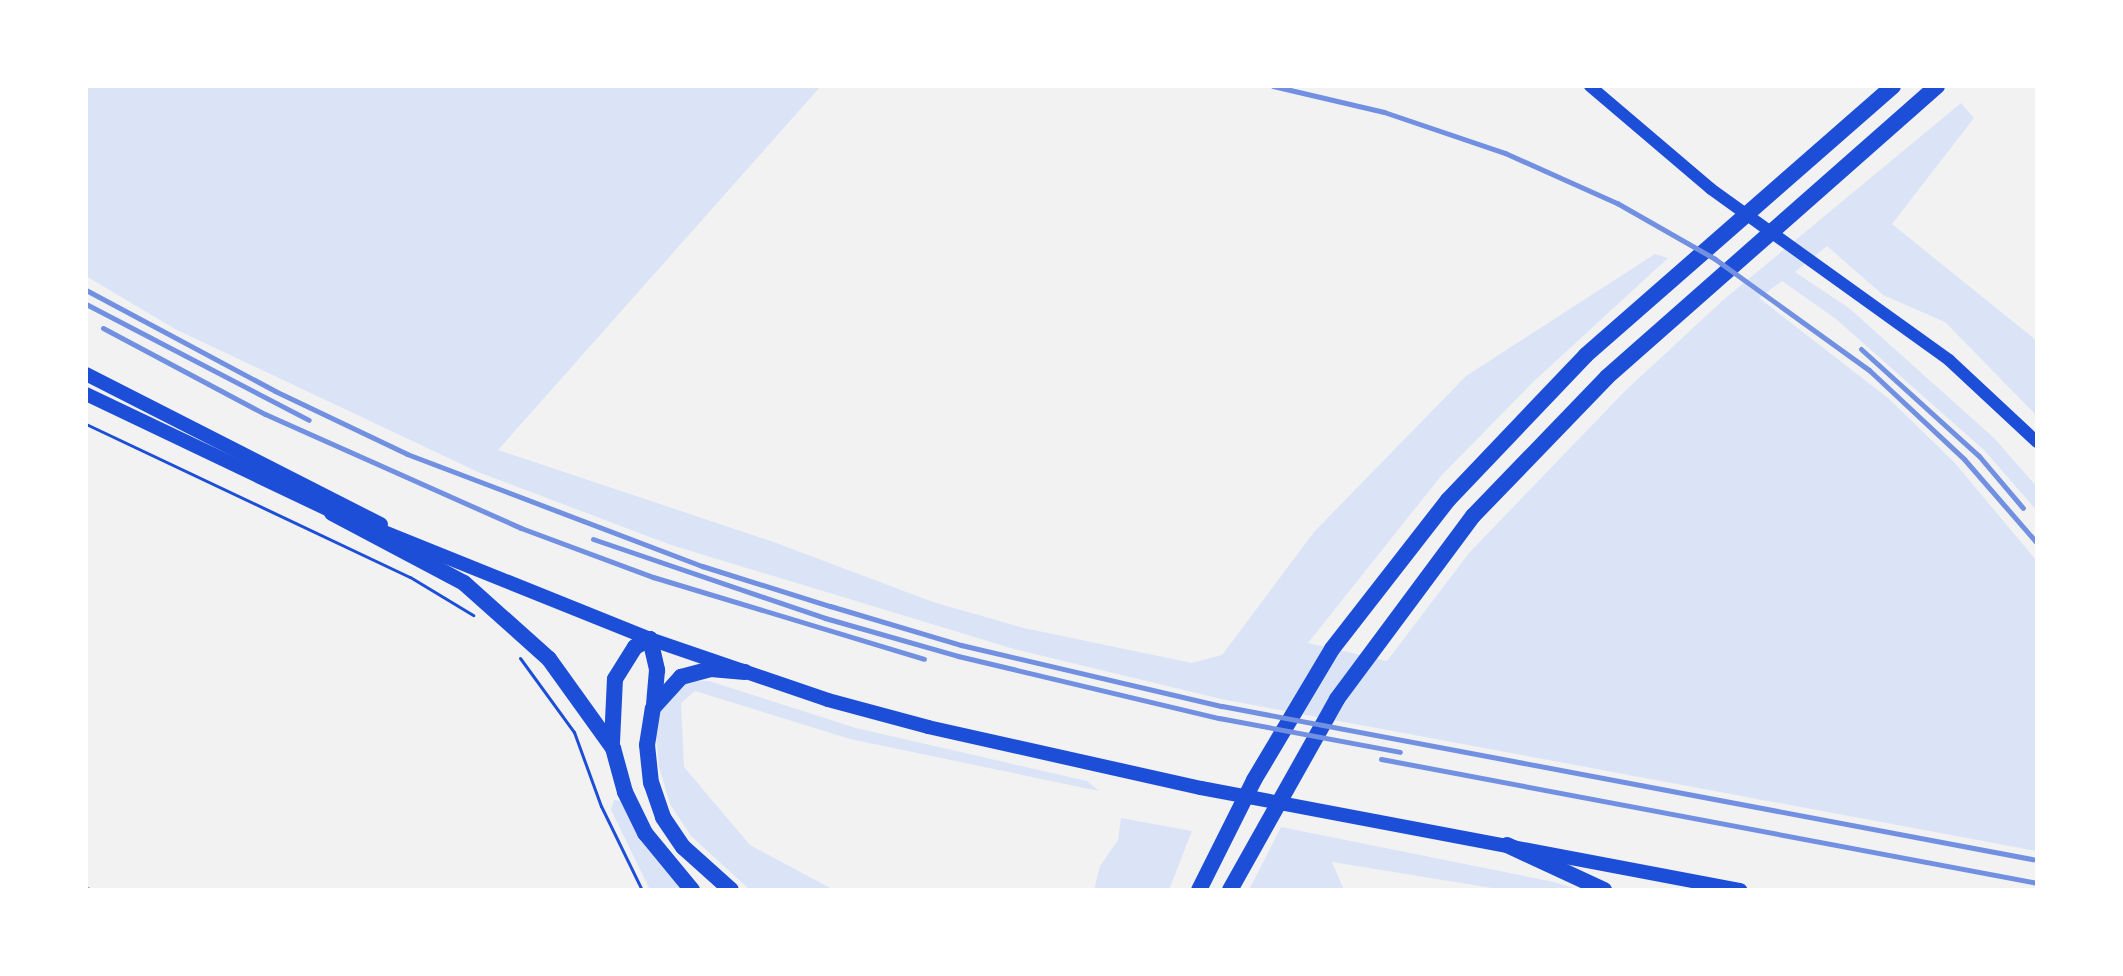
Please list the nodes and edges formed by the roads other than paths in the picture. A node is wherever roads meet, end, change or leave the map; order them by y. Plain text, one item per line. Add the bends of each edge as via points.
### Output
1 (1590, 86) edge
2 (1893, 86) edge
3 (1937, 86) edge
4 (86, 374) edge
5 (86, 394) edge
6 (2037, 442) edge
7 (332, 513) junction
8 (423, 547) junction
9 (650, 639) junction
10 (745, 672) junction
11 (653, 708) junction
12 (613, 748) junction
13 (1507, 845) junction
14 (1233, 883) edge
15 (692, 890) edge
16 (731, 890) edge
17 (1199, 890) edge
18 (1604, 890) edge
19 (1740, 890) edge

1 - 6 main road via 1711,189 1949,360
2 - 17 highway via 1637,308 1537,403 1448,500 1332,649 1260,769
3 - 14 highway via 1558,423 1473,516 1365,656 1303,753
4 - 8 main road
5 - 7 main road
7 - 8 main road
7 - 12 highway via 434,564 494,606 565,679
8 - 9 main road
9 - 10 main road
9 - 11 highway via 657,670
9 - 12 highway via 622,661 615,679
10 - 11 highway via 711,669 681,677
10 - 13 main road via 928,727 1095,765
11 - 16 highway via 648,764 663,817 683,847
12 - 15 highway via 625,792 645,833
13 - 18 highway
13 - 19 main road

